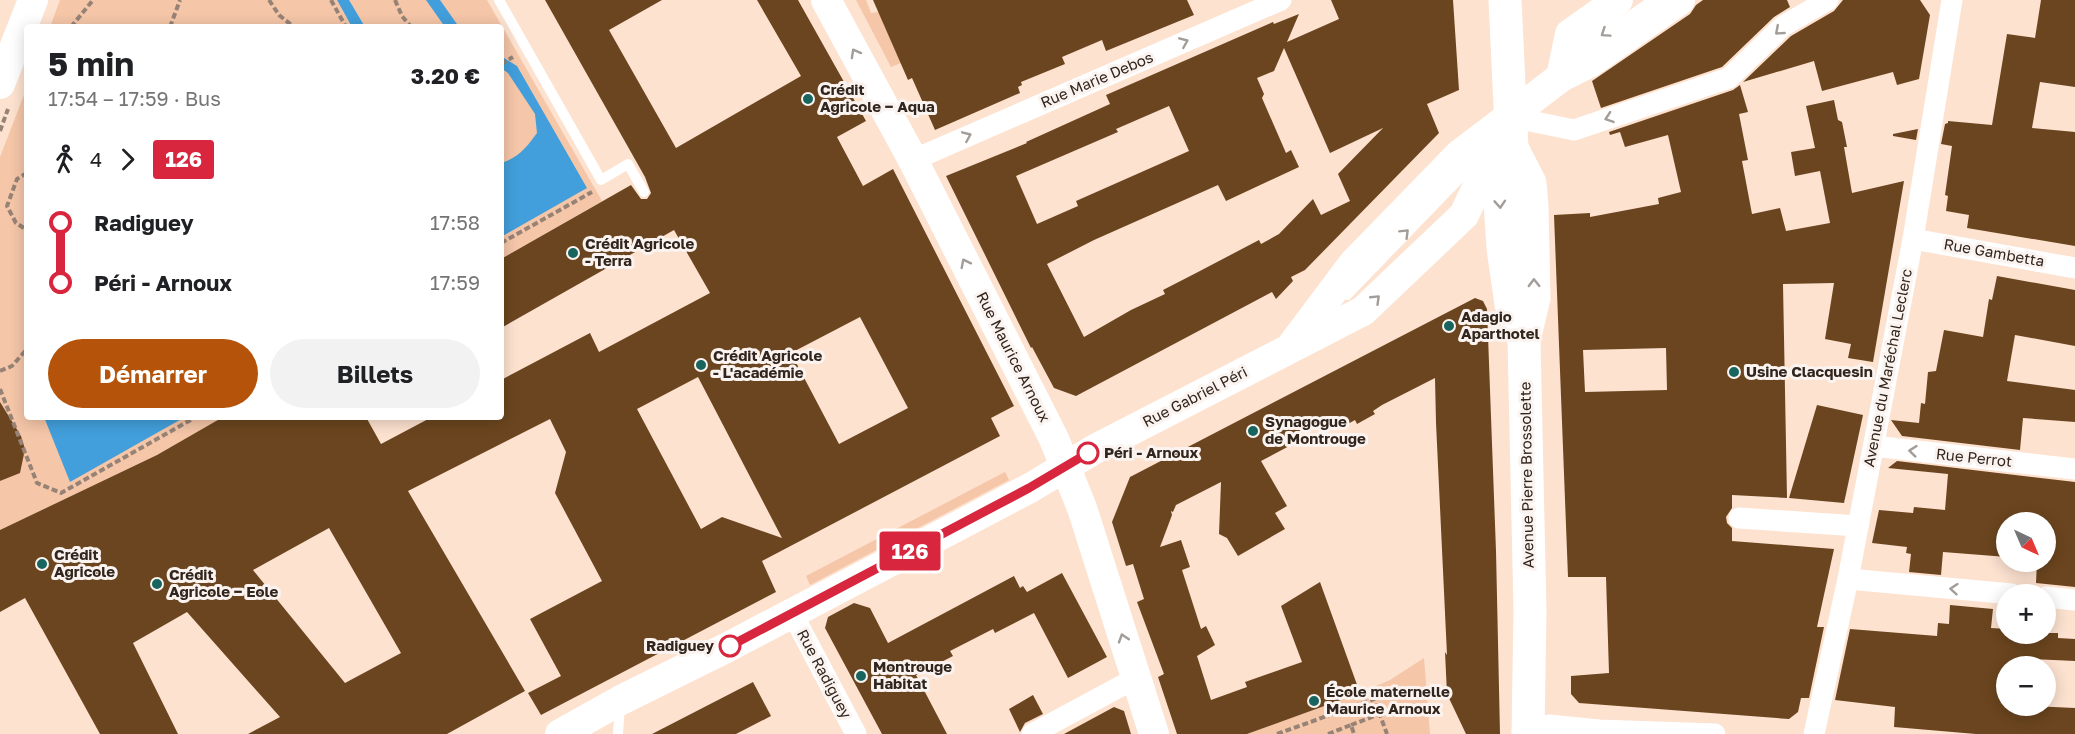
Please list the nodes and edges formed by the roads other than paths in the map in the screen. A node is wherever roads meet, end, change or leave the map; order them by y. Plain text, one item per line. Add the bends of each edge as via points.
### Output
1 (33, 0) edge
2 (499, 0) edge
3 (826, 0) edge
4 (1281, 0) edge
5 (1505, 0) edge
6 (1617, 0) edge
7 (1653, 0) edge
8 (1680, 0) edge
9 (1828, 0) edge
10 (1952, 0) edge
11 (1561, 77) junction
12 (0, 84) edge
13 (1511, 132) junction
14 (913, 160) junction
15 (644, 192) dead end
16 (1913, 239) junction
17 (2075, 268) edge
18 (1290, 349) junction
19 (1874, 446) junction
20 (1065, 466) junction
21 (2075, 469) edge
22 (1738, 518) dead end
23 (1858, 526) junction
24 (1848, 579) junction
25 (1996, 592) edge
26 (2056, 598) edge
27 (2075, 600) edge
28 (792, 613) junction
29 (1136, 678) junction
30 (621, 700) junction
31 (1542, 731) edge
32 (1689, 733) edge
33 (561, 734) edge
34 (618, 734) edge
35 (856, 734) edge
36 (1032, 734) edge
37 (1154, 734) edge
38 (1715, 734) edge
39 (1814, 734) edge

1 - 12 main road
2 - 15 lane via 601,180 628,164
14 -> 3 main road, Rue Maurice Arnoux
14 -> 4 street, Rue Marie Debos
5 - 13 main road, Avenue Pierre Brossolette
6 - 11 main road via 1570,34
7 -> 11 lane via 1581,50
8 - 11 main road via 1591,62
9 -> 13 street via 1783,26 1729,78 1574,130
10 - 16 street, Avenue du Maréchal Leclerc
11 - 13 main road
18 -> 13 lane, Rue Gabriel Péri
13 - 18 main road, Rue Gabriel Péri via 1459,155 1353,264
18 -> 13 main road, Rue Gabriel Péri via 1364,311 1464,214
13 - 31 main road, Avenue Pierre Brossolette via 1530,183 1532,207 1534,298 1524,340 1530,611
20 -> 14 main road, Rue Maurice Arnoux
16 - 17 street, Rue Gambetta
16 - 19 street, Avenue du Maréchal Leclerc
18 - 20 main road, Rue Gabriel Péri
21 -> 19 street, Rue Perrot
19 - 23 street, Avenue du Maréchal Leclerc
20 - 28 main road, Rue Gabriel Péri
29 -> 20 main road, Rue Maurice Arnoux
22 - 23 street
23 - 24 street, Avenue du Maréchal Leclerc
25 -> 24 street
24 - 39 street, Avenue du Maréchal Leclerc
26 - 27 street
28 - 30 main road, Rue Gabriel Péri
28 - 35 street, Rue Radiguey
29 - 36 street
29 - 37 main road, Rue Maurice Arnoux
30 - 33 main road, Rue Gabriel Péri
30 - 34 lane
31 - 32 street
32 - 38 street

